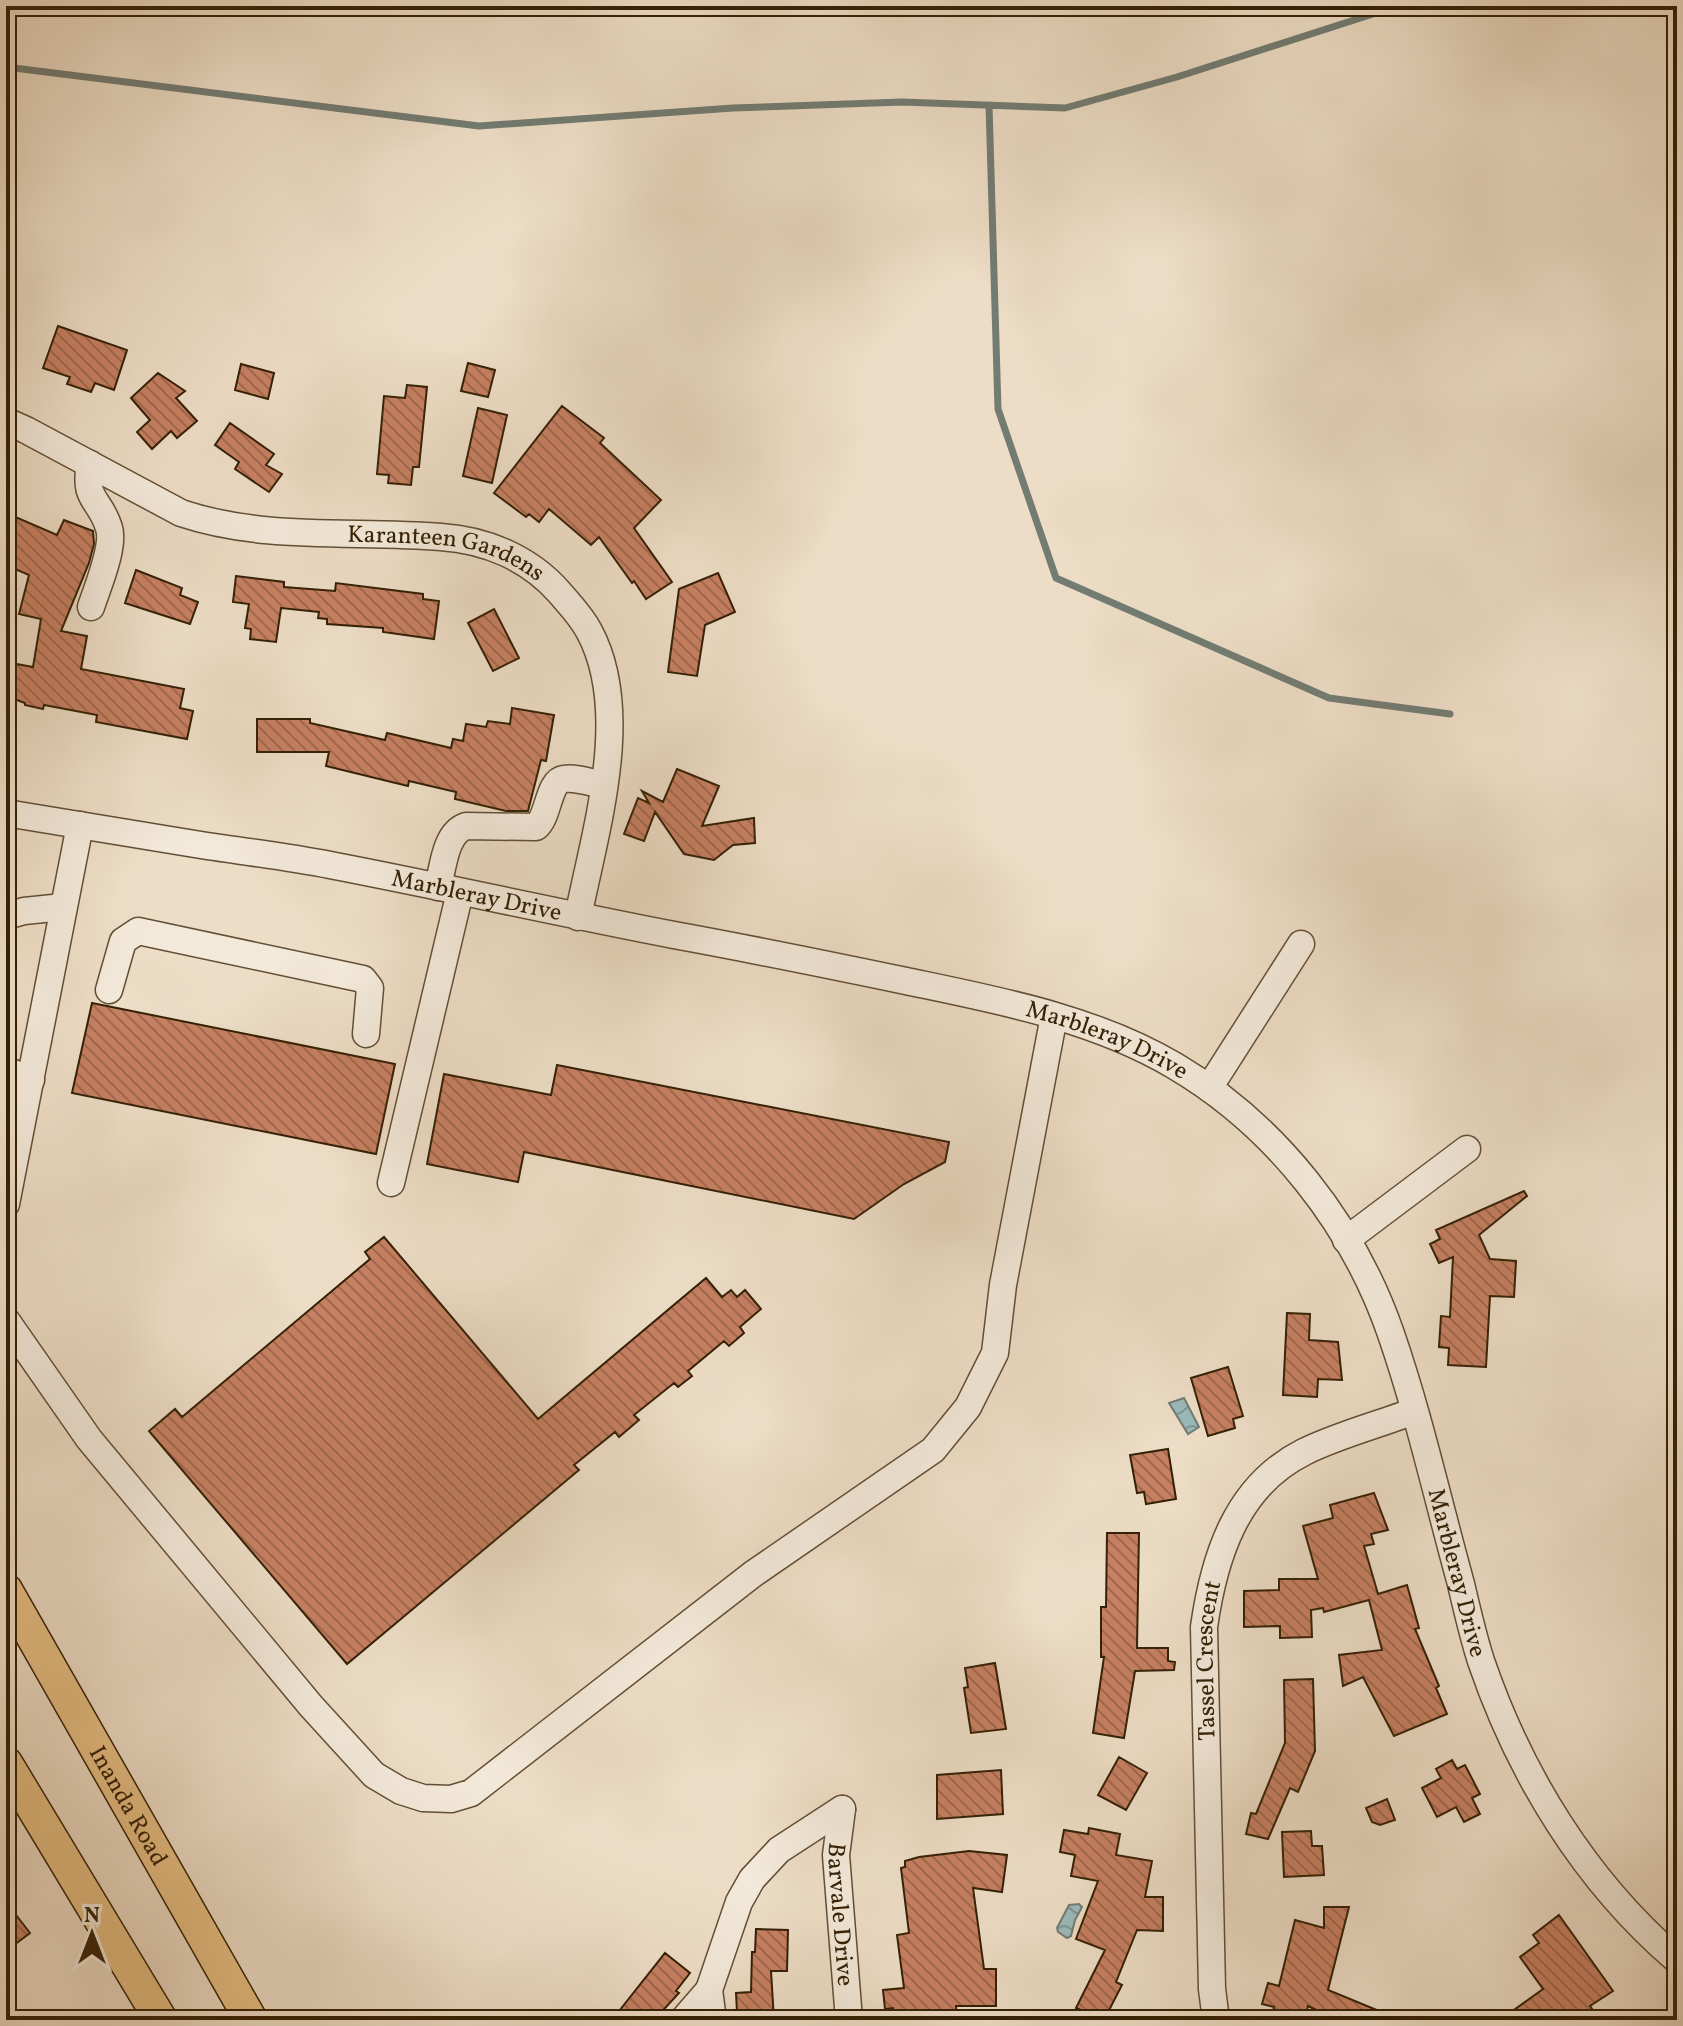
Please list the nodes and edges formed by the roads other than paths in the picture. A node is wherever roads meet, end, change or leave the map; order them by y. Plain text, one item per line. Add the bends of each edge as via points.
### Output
1 (6, 421) edge
2 (90, 464) junction
3 (91, 607) dead end
4 (603, 785) junction
5 (6, 813) edge
6 (80, 825) junction
7 (449, 890) junction
8 (63, 907) junction
9 (6, 916) edge
10 (578, 917) junction
11 (1301, 944) dead end
12 (109, 990) dead end
13 (1054, 1016) junction
14 (366, 1034) dead end
15 (6, 1070) edge
16 (31, 1080) junction
17 (1209, 1088) junction
18 (1467, 1149) dead end
19 (391, 1183) dead end
20 (6, 1204) edge
21 (1346, 1240) junction
22 (6, 1320) edge
23 (1414, 1411) junction
24 (6, 1590) edge
25 (6, 1763) edge
26 (1677, 1960) edge
27 (709, 1990) junction
28 (161, 2020) edge
29 (251, 2020) edge
30 (683, 2020) edge
31 (713, 2020) edge
32 (849, 2020) edge
33 (1216, 2020) edge

1 - 2 street, Karanteen Gardens
2 - 3 street via 88,489 110,530
2 - 4 street, Karanteen Gardens via 181,513 210,522 462,539 527,564 578,613 598,651 610,710
4 - 7 street via 559,780 536,827 459,829 451,840
4 - 10 street, Karanteen Gardens
5 - 6 street, Marbleray Drive
6 - 7 street, Marbleray Drive via 325,864
6 - 8 street
7 - 10 street, Marbleray Drive
7 - 19 street
8 - 9 street
8 - 16 street
10 - 13 street, Marbleray Drive via 971,994
11 - 17 street
12 - 14 street via 123,941 138,931 363,979 370,988
13 - 17 street, Marbleray Drive via 1151,1053
13 - 22 street via 995,1353 968,1407 933,1450 753,1574 471,1793 451,1799 423,1798 374,1775 89,1439
15 - 16 street
16 - 20 street
17 - 21 street, Marbleray Drive via 1300,1173
18 - 21 street
21 - 23 street, Marbleray Drive via 1390,1331
23 - 26 street, Marbleray Drive via 1480,1657 1516,1746 1563,1831 1591,1869
23 - 33 street, Tassel Crescent via 1319,1445 1281,1465 1248,1499 1221,1548 1204,1627
24 - 29 main road, Inanda Road
25 - 28 main road
27 - 30 street
27 - 31 street
27 - 32 street, Barvale Drive via 752,1879 779,1850 842,1809 836,1855

